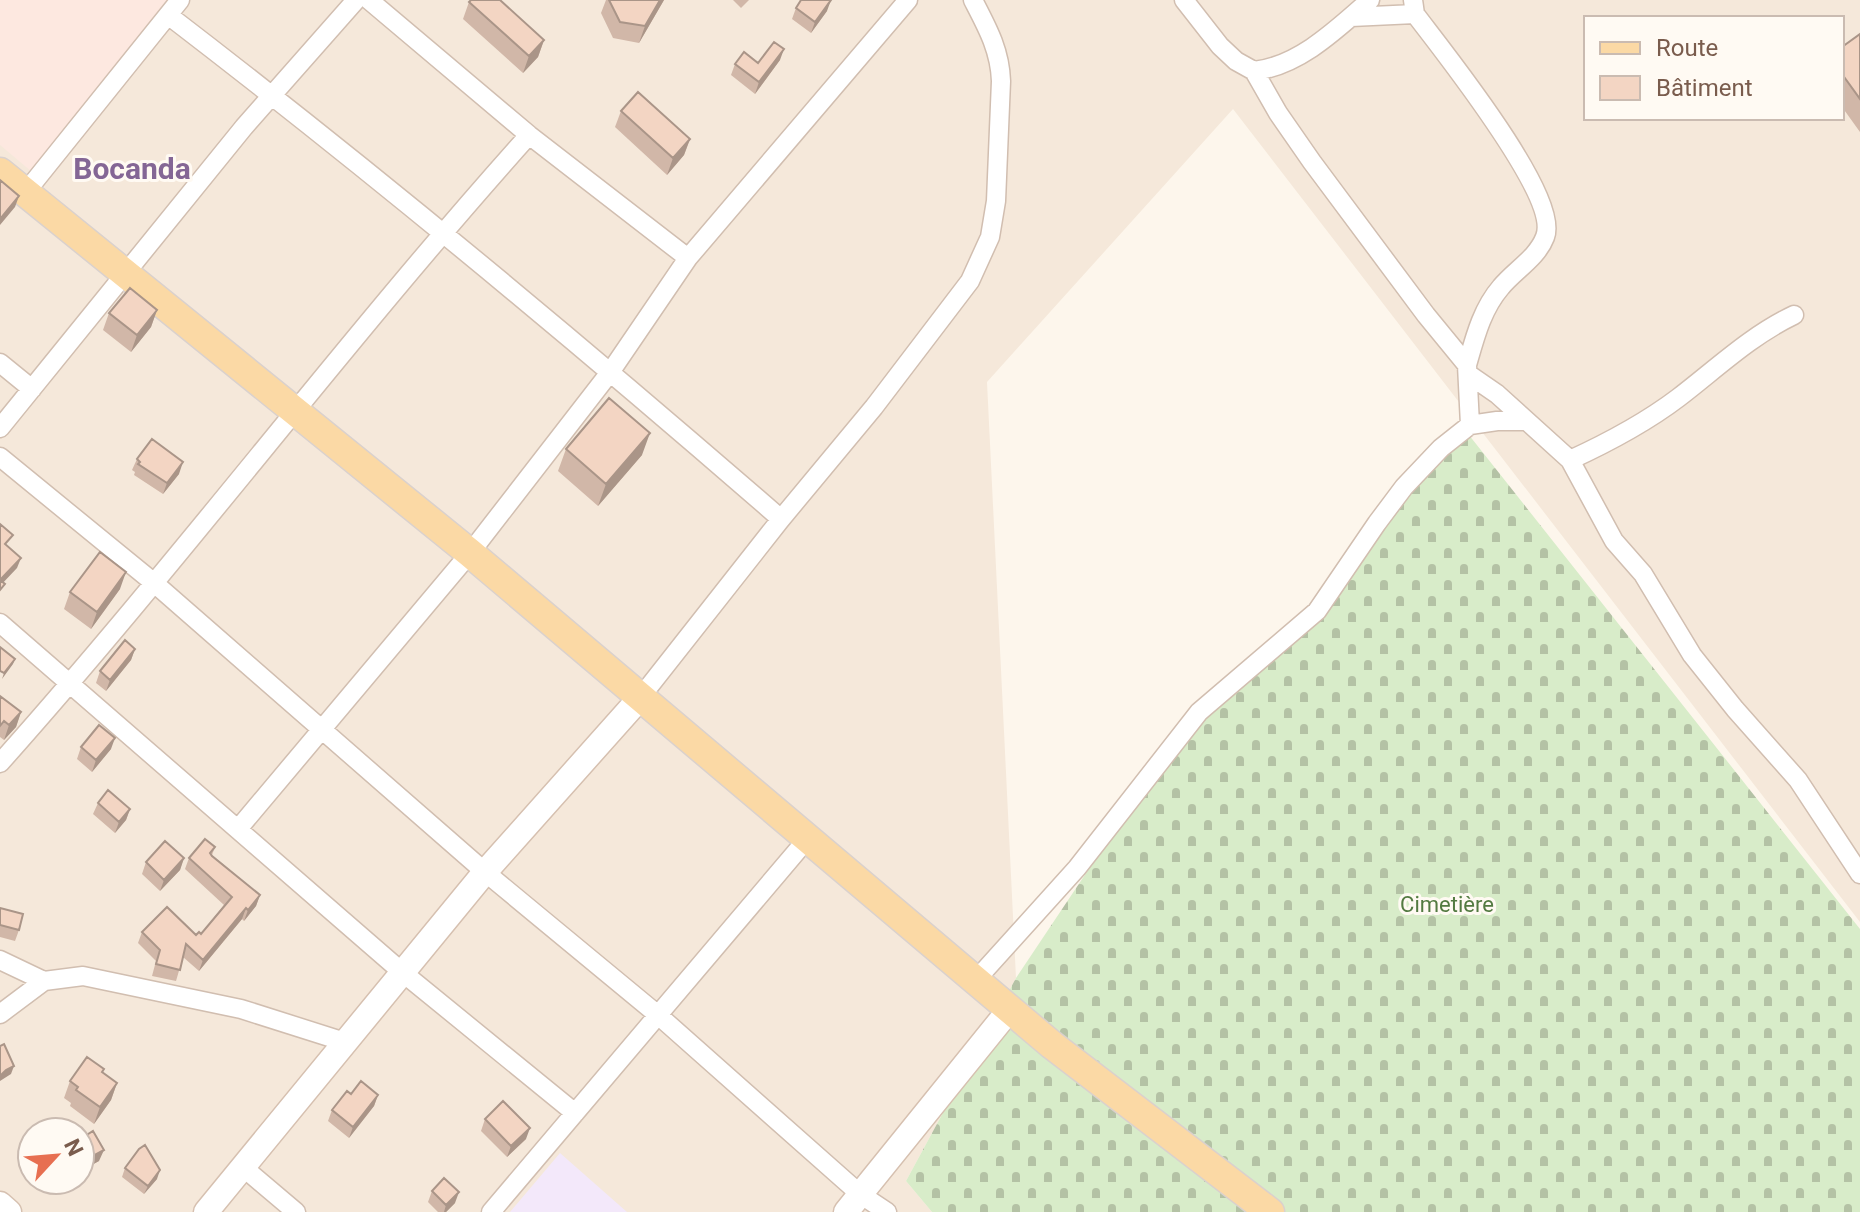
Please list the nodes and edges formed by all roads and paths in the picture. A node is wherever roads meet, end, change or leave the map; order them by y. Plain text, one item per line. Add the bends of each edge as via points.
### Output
1 (180, 0) edge
2 (356, 0) edge
3 (369, 0) edge
4 (908, 0) edge
5 (973, 0) edge
6 (1184, 0) edge
7 (1370, 0) edge
8 (1414, 7) edge
9 (168, 15) junction
10 (1351, 17) junction
11 (1254, 71) junction
12 (272, 95) junction
13 (529, 135) junction
14 (0, 172) edge
15 (25, 193) junction
16 (441, 232) junction
17 (688, 258) junction
18 (126, 275) junction
19 (1794, 315) dead end
20 (0, 363) edge
21 (1468, 369) junction
22 (611, 371) junction
23 (32, 389) junction
24 (295, 411) junction
25 (1525, 421) junction
26 (1470, 425) junction
27 (0, 428) edge
28 (0, 457) edge
29 (1570, 460) junction
30 (781, 519) junction
31 (470, 553) junction
32 (153, 582) junction
33 (0, 623) edge
34 (69, 685) junction
35 (640, 698) junction
36 (321, 728) junction
37 (0, 763) edge
38 (238, 829) junction
39 (808, 838) junction
40 (485, 872) junction
41 (1860, 874) edge
42 (0, 960) edge
43 (402, 972) junction
44 (44, 981) junction
45 (975, 981) junction
46 (1010, 1009) junction
47 (0, 1014) edge
48 (658, 1015) junction
49 (345, 1042) junction
50 (575, 1113) junction
51 (244, 1168) junction
52 (853, 1203) edge
53 (0, 1204) edge
54 (9, 1212) edge
55 (206, 1212) edge
56 (296, 1212) edge
57 (491, 1212) edge
58 (887, 1212) edge
59 (1270, 1212) edge

1 - 9 street
2 - 12 street
3 - 13 street
4 - 17 street
5 - 30 street via 1000,62 998,171 990,237 957,300
6 - 11 street via 1220,46
7 - 10 street
8 - 10 street
8 - 21 street via 1496,125 1546,212 1545,237 1482,315
9 - 12 street
9 - 15 street
10 - 11 street via 1296,58
11 - 21 street via 1312,162
12 - 16 street
12 - 18 street
13 - 16 street
13 - 17 street
14 - 15 main road
15 - 18 main road
16 - 22 street
16 - 24 street
17 - 22 street
18 - 23 street
18 - 24 main road
19 - 29 street via 1760,333 1653,415
20 - 23 street
21 - 25 street
21 - 26 street
22 - 30 street
22 - 31 street
23 - 27 street
24 - 31 main road
24 - 32 street
25 - 26 street
25 - 29 street
26 - 45 street via 1404,487 1317,611 1199,712 1077,868
28 - 32 street
29 - 41 street via 1614,541 1643,574 1692,655 1798,780
30 - 35 street
31 - 35 main road
31 - 36 street
32 - 34 street
32 - 36 street
33 - 34 street
34 - 37 street
34 - 38 street
35 - 39 main road
35 - 40 street
36 - 38 street
36 - 40 street
38 - 43 street
39 - 45 main road
39 - 48 street
40 - 43 street
40 - 48 street
42 - 44 street
43 - 49 street
43 - 50 street
44 - 47 street
44 - 49 street via 83,976 241,1009
45 - 46 main road
46 - 52 street
46 - 59 main road
48 - 50 street
48 - 52 street
49 - 51 street
50 - 57 street
51 - 55 street
51 - 56 street
52 - 58 street
53 - 54 street

